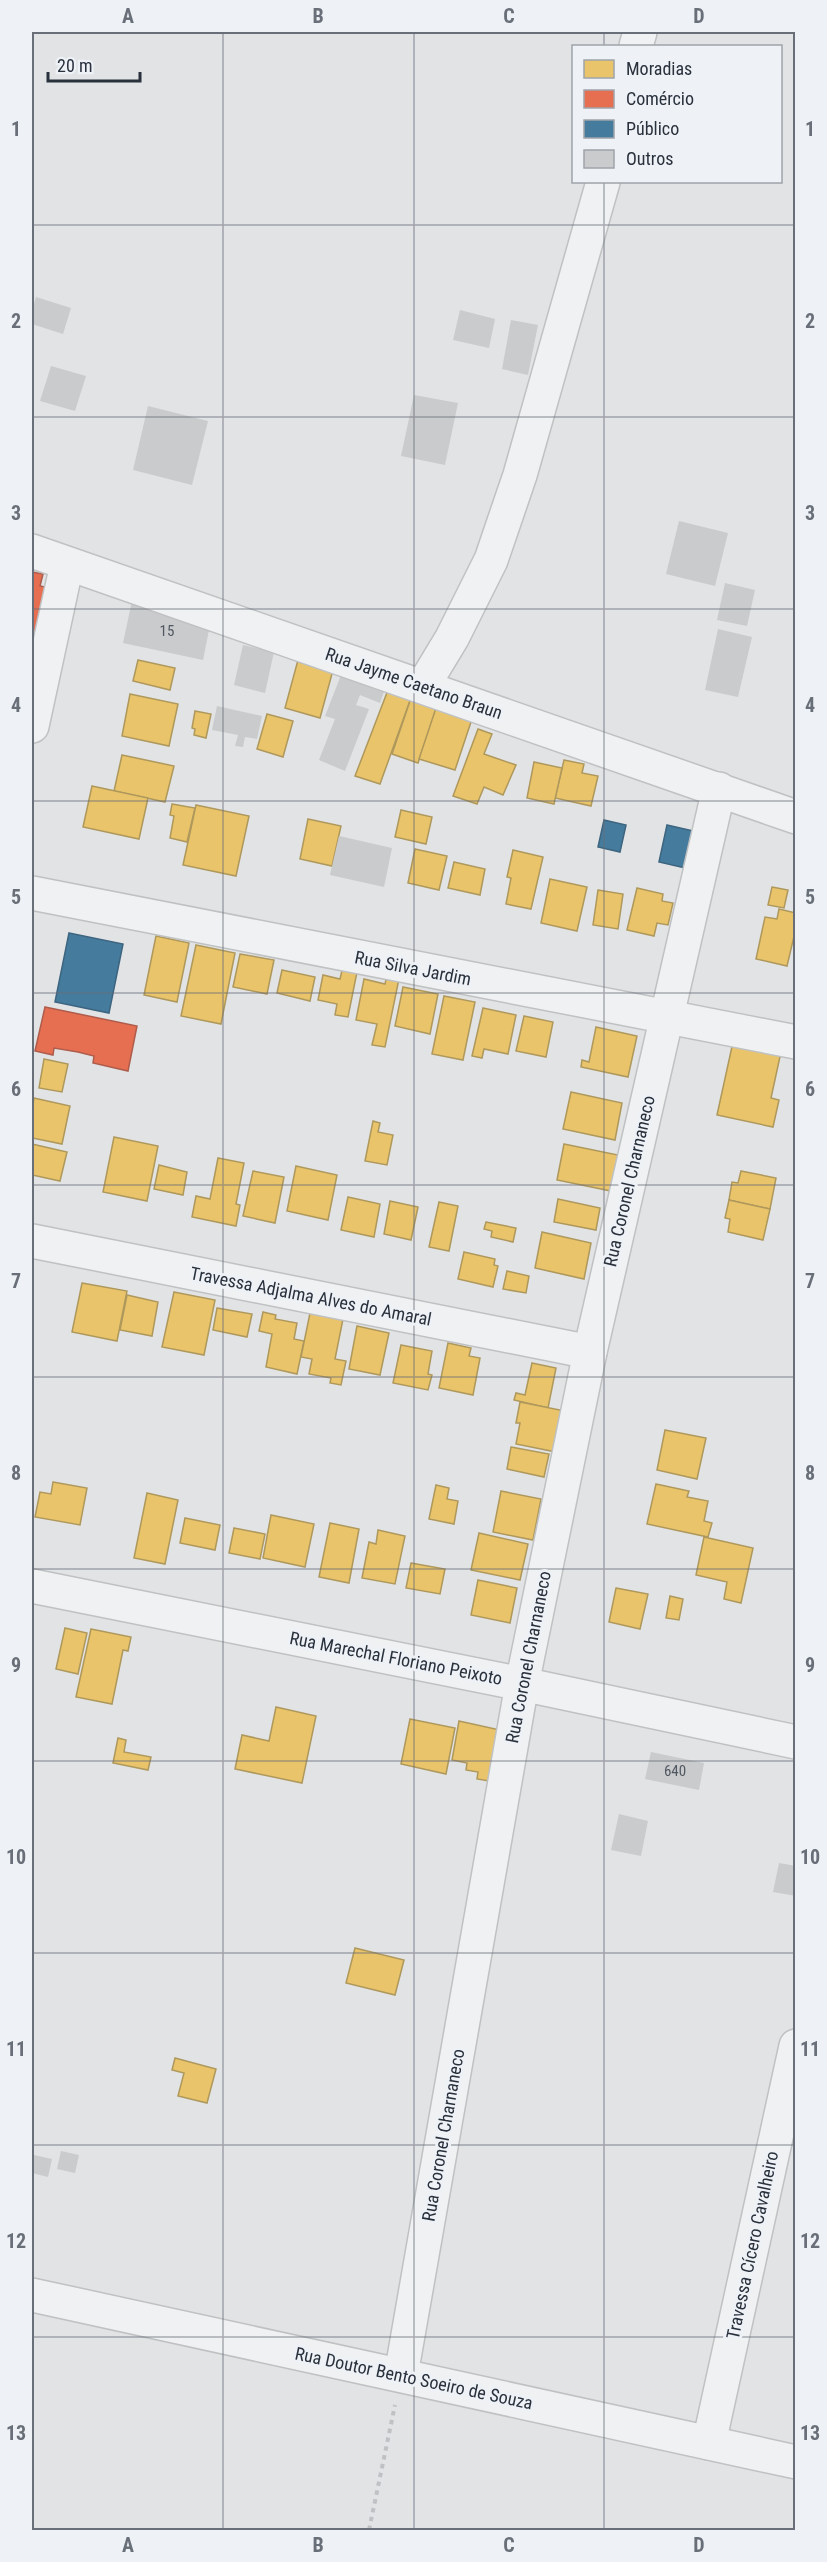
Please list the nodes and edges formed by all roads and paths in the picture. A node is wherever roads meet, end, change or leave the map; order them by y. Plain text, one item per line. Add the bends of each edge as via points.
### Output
1 (603, 183) edge
2 (32, 551) edge
3 (67, 564) junction
4 (423, 687) junction
5 (32, 726) edge
6 (719, 789) junction
7 (795, 817) edge
8 (32, 893) edge
9 (666, 1018) junction
10 (795, 1042) edge
11 (32, 1241) edge
12 (590, 1352) junction
13 (32, 1586) edge
14 (522, 1684) junction
15 (795, 1742) edge
16 (795, 2046) edge
17 (32, 2295) edge
18 (401, 2375) junction
19 (709, 2443) junction
20 (795, 2462) edge
21 (369, 2530) edge

1 - 4 street via 520,475 491,560
2 - 3 street, Rua Jayme Caetano Braun
3 - 4 street, Rua Jayme Caetano Braun
3 - 5 street
4 - 6 street, Rua Jayme Caetano Braun
6 - 7 street, Rua Jayme Caetano Braun
6 - 9 street, Rua Coronel Charnaneco
8 - 9 street, Rua Silva Jardim
9 - 10 street, Rua Silva Jardim
9 - 12 street, Rua Coronel Charnaneco
11 - 12 street, Travessa Adjalma Alves do Amaral
12 - 14 street, Rua Coronel Charnaneco
13 - 14 street, Rua Marechal Floriano Peixoto
14 - 15 street, Rua Marechal Floriano Peixoto
14 - 18 street, Rua Coronel Charnaneco
16 - 19 street, Travessa Cícero Cavalheiro
17 - 18 street, Rua Doutor Bento Soeiro de Souza
18 - 19 street, Rua Doutor Bento Soeiro de Souza
18 - 21 path
19 - 20 street, Rua Doutor Bento Soeiro de Souza

